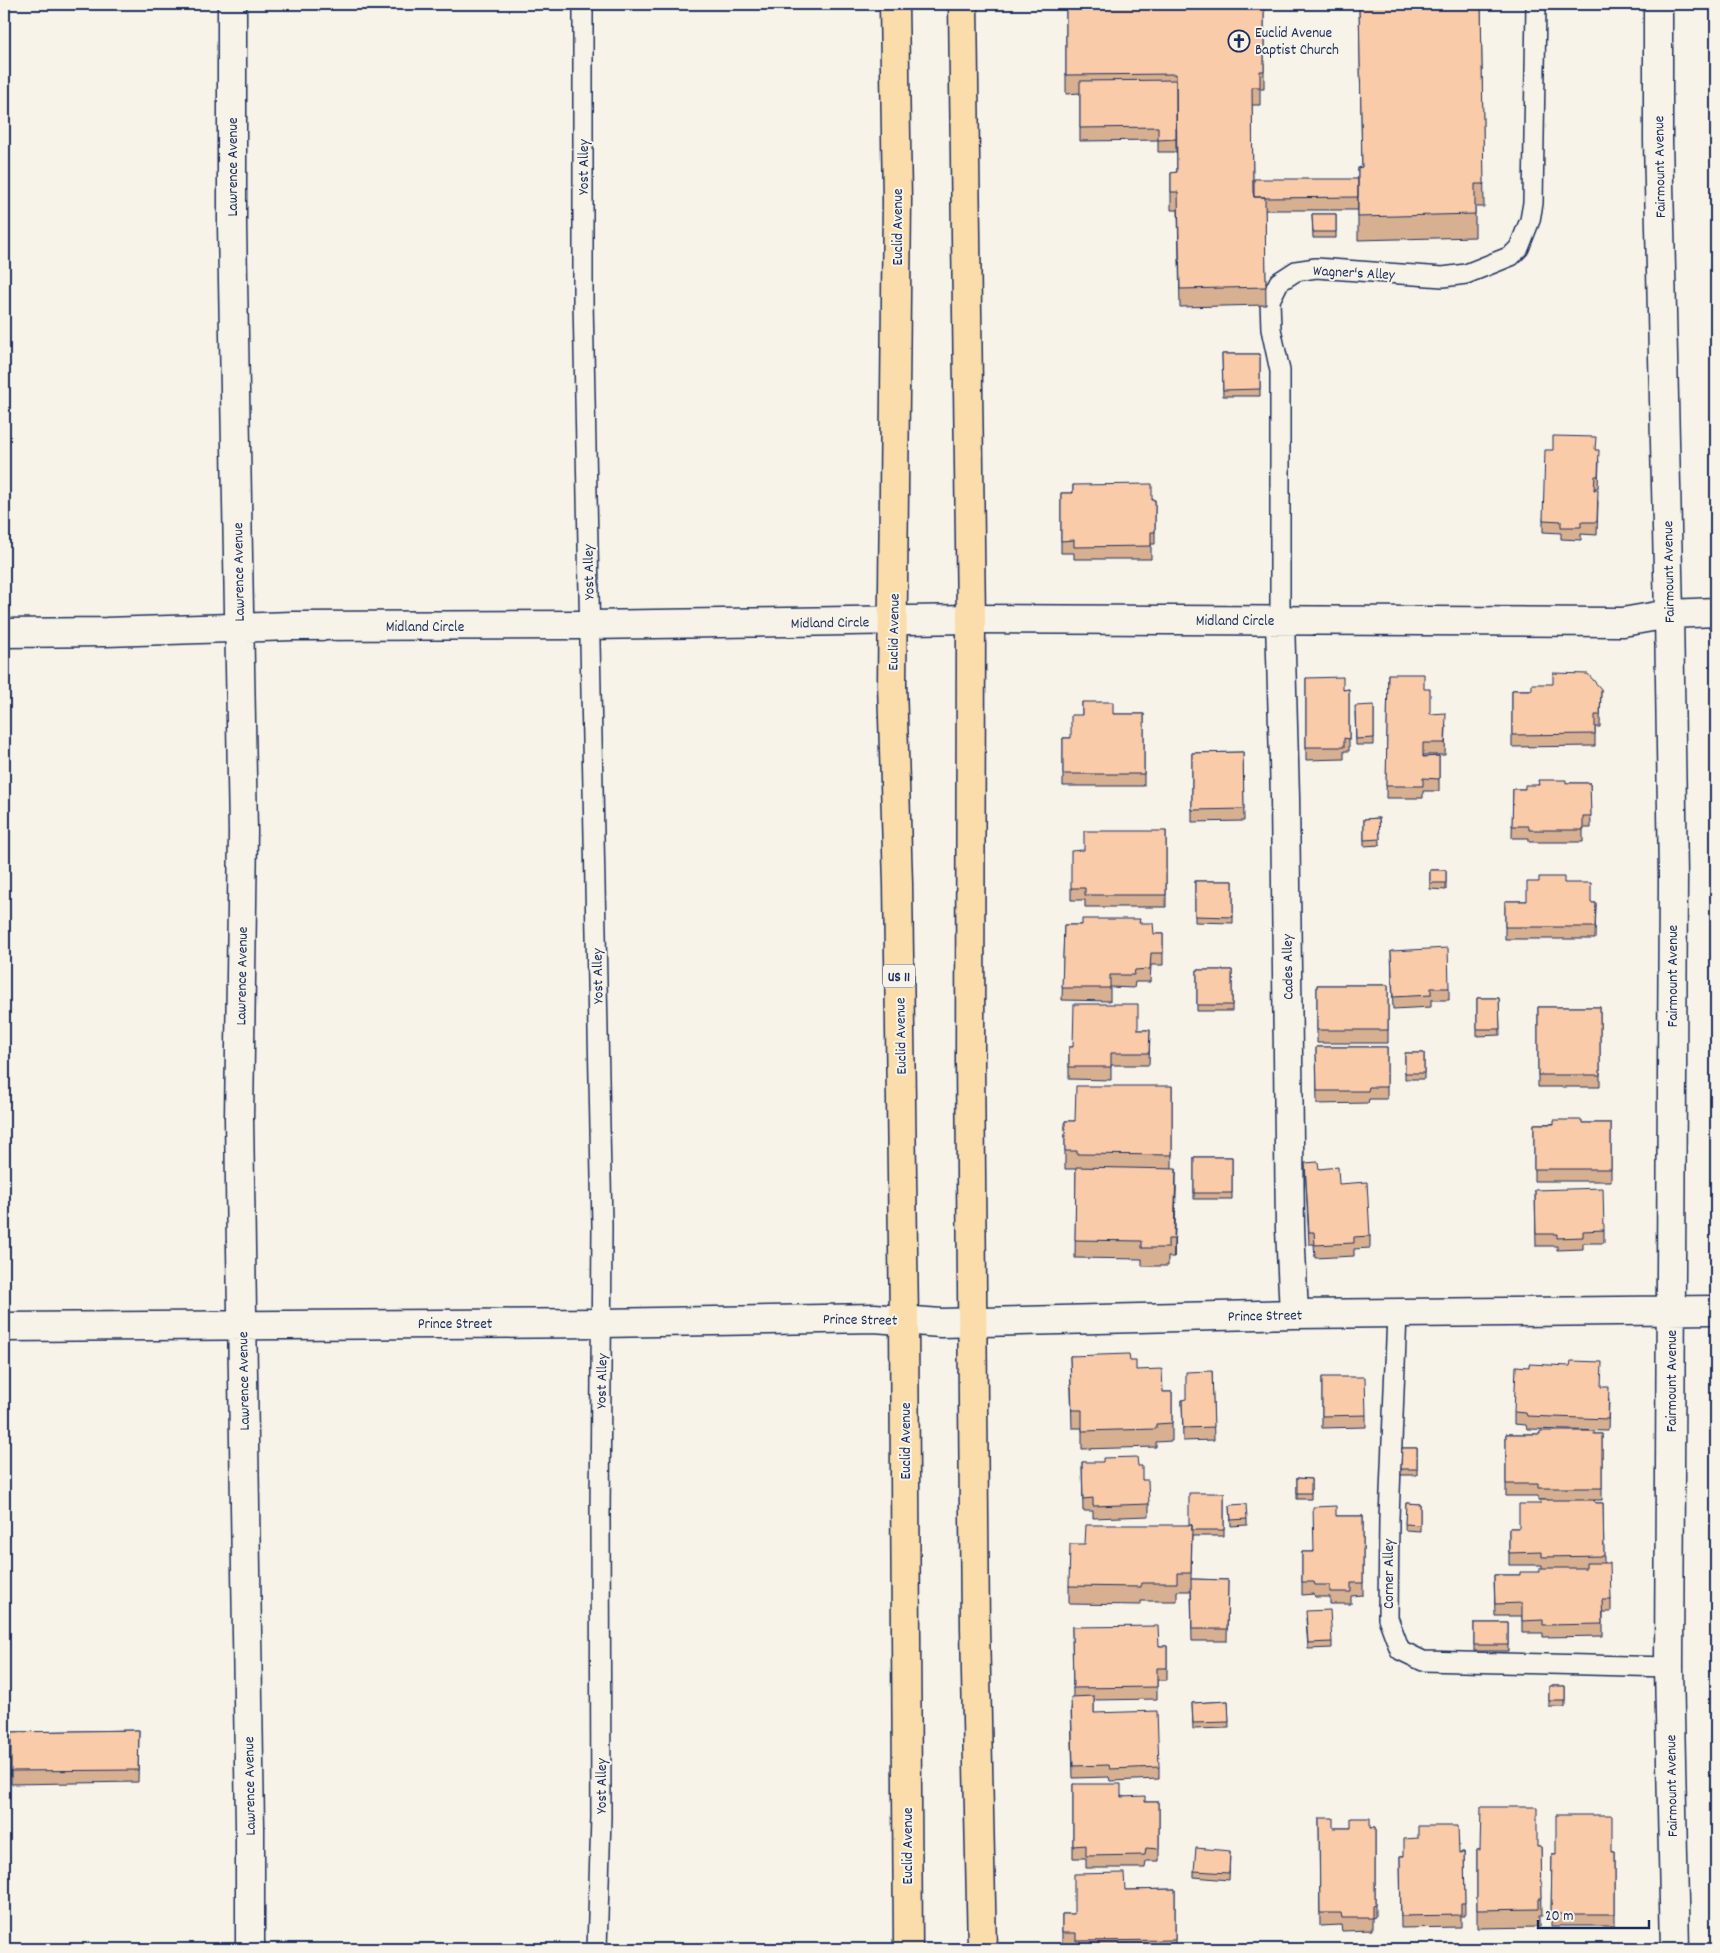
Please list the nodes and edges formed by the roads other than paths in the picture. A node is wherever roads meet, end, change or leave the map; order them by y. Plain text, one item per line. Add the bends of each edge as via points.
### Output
1 (232, 4) edge
2 (583, 4) edge
3 (894, 4) edge
4 (963, 4) edge
5 (1536, 4) edge
6 (1658, 4) edge
7 (1716, 612) edge
8 (1670, 614) junction
9 (971, 619) junction
10 (1280, 620) junction
11 (893, 621) junction
12 (589, 625) junction
13 (239, 628) junction
14 (4, 633) edge
15 (1716, 1310) edge
16 (1671, 1311) junction
17 (1294, 1314) junction
18 (1397, 1314) junction
19 (904, 1320) junction
20 (973, 1322) junction
21 (602, 1323) junction
22 (242, 1326) junction
23 (4, 1327) edge
24 (1669, 1667) junction
25 (250, 1949) edge
26 (597, 1949) edge
27 (908, 1949) edge
28 (982, 1949) edge
29 (1675, 1949) edge

1 - 13 street, Lawrence Avenue
2 - 12 lane, Yost Alley via 583,291
3 - 11 main road, Euclid Avenue / US 11 via 897,201
4 - 9 main road
5 - 10 lane, Wagner's Alley via 1532,202 1530,220 1519,248 1511,256 1466,274 1443,277 1316,268 1296,271 1279,282 1270,300 1270,330 1280,371
6 - 8 street, Fairmount Avenue via 1658,142
7 - 8 street, Midland Circle
8 - 10 street, Midland Circle via 1623,622
8 - 16 street, Fairmount Avenue via 1673,878
9 - 10 street, Midland Circle
9 - 11 street, Midland Circle
9 - 20 main road
10 - 17 street, Cades Alley
11 - 12 street, Midland Circle
11 - 19 main road, Euclid Avenue / US 11
12 - 13 street, Midland Circle
12 - 21 lane, Yost Alley
13 - 14 street, Midland Circle
13 - 22 street, Lawrence Avenue via 243,832 239,1119
15 - 16 street, Prince Street
16 - 18 street, Prince Street
16 - 24 street, Fairmount Avenue
17 - 18 street, Prince Street
17 - 20 street, Prince Street
18 - 24 lane, Corner Alley via 1388,1618 1400,1650 1423,1661
19 - 20 street, Prince Street
19 - 21 street, Prince Street
19 - 27 main road, Euclid Avenue / US 11
20 - 28 main road via 975,1638
21 - 22 street, Prince Street
21 - 26 lane, Yost Alley via 601,1817
22 - 23 street, Prince Street
22 - 25 street, Lawrence Avenue
24 - 29 street, Fairmount Avenue

